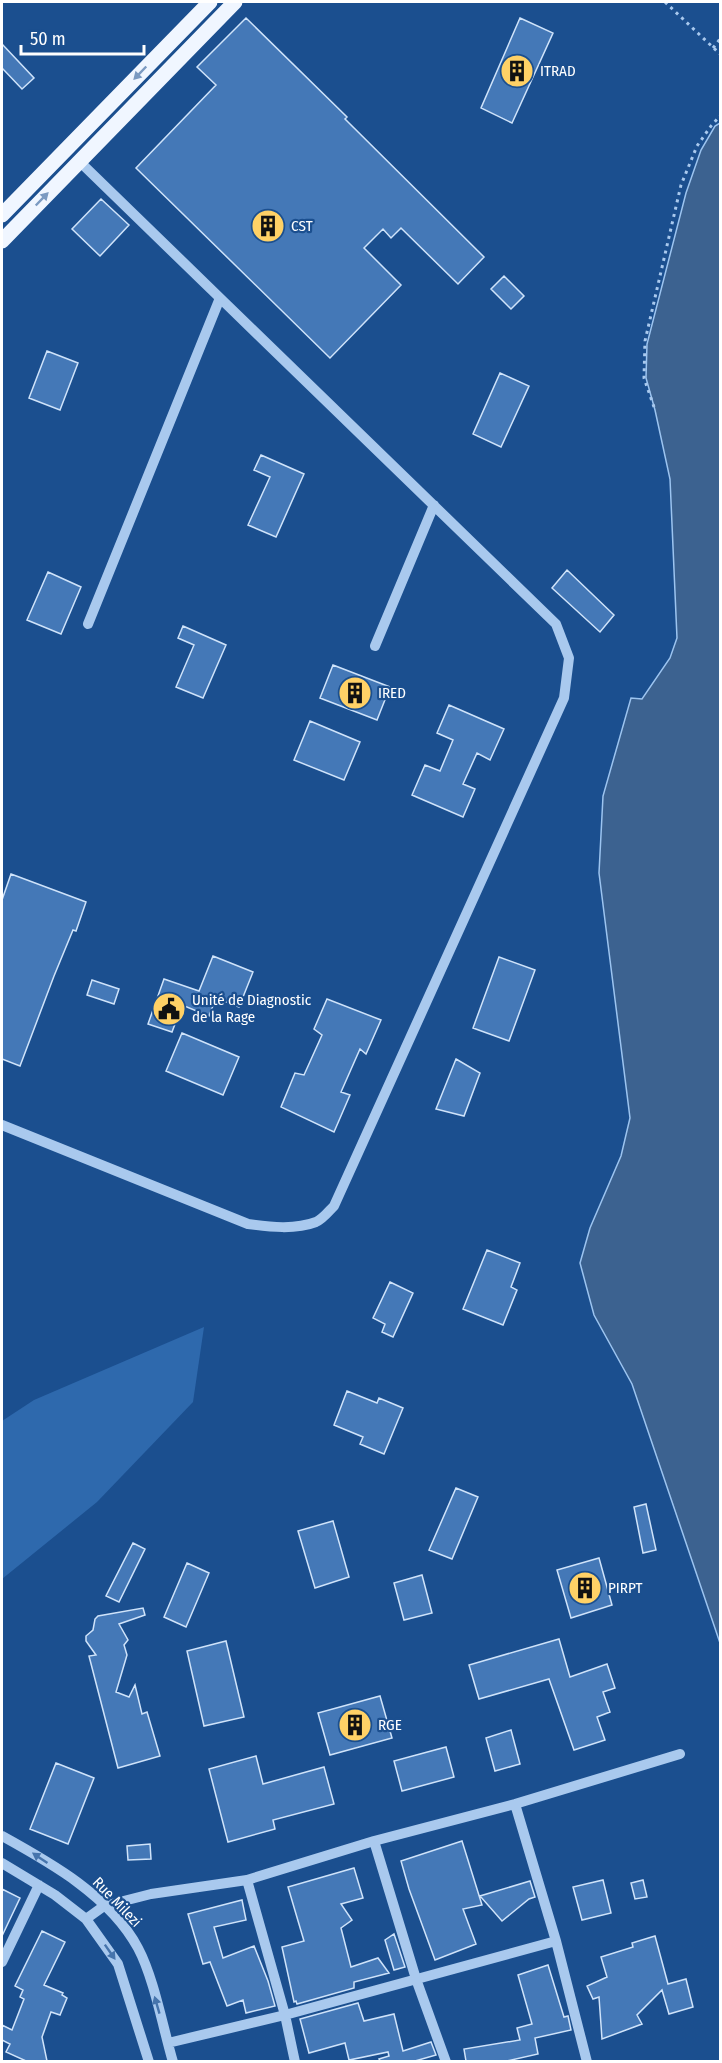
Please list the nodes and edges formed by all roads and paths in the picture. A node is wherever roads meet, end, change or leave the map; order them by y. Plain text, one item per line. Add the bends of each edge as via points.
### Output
1 (210, 2) edge
2 (235, 2) edge
3 (665, 2) edge
4 (720, 39) edge
5 (712, 48) junction
6 (160, 53) junction
7 (720, 54) edge
8 (173, 65) junction
9 (105, 110) junction
10 (720, 116) edge
11 (117, 122) junction
12 (79, 161) junction
13 (2, 215) edge
14 (2, 241) edge
15 (220, 298) junction
16 (654, 407) dead end
17 (434, 506) junction
18 (88, 624) dead end
19 (375, 646) dead end
20 (2, 1125) edge
21 (680, 1754) dead end
22 (515, 1804) junction
23 (2, 1836) edge
24 (374, 1841) junction
25 (2, 1863) edge
26 (247, 1880) junction
27 (39, 1885) junction
28 (104, 1906) junction
29 (86, 1919) junction
30 (556, 1941) junction
31 (2, 1962) edge
32 (416, 1979) junction
33 (285, 2015) junction
34 (168, 2043) junction
35 (148, 2061) edge
36 (173, 2061) edge
37 (295, 2061) edge
38 (446, 2061) edge
39 (587, 2061) edge

1 - 6 main road
2 - 8 main road
3 - 5 path
4 - 5 path
5 - 7 path
6 - 8 main road
6 -> 9 main road
8 - 11 main road
9 - 11 main road
9 - 13 main road
10 - 16 path via 697,146 681,185 645,341 644,378
11 - 12 main road
14 -> 12 main road
12 - 15 street
15 - 17 street
15 - 18 street
17 - 19 street
17 - 20 street via 556,624 568,658 564,698 334,1206 318,1221 297,1226 248,1224
21 - 22 street
22 - 24 street
22 - 30 street
28 -> 23 street, Rue Milezi via 35,1854
24 - 26 street
24 - 32 street
25 - 27 street
26 - 28 street via 151,1894
26 - 33 street
27 - 29 street
27 - 31 street
28 - 29 street
34 -> 28 street, Rue Milezi via 138,1949
29 -> 35 street via 118,1964
30 - 32 street
30 - 39 street
32 - 33 street
32 - 38 street
33 - 34 street
33 - 37 street
34 - 36 street, Rue Milezi

